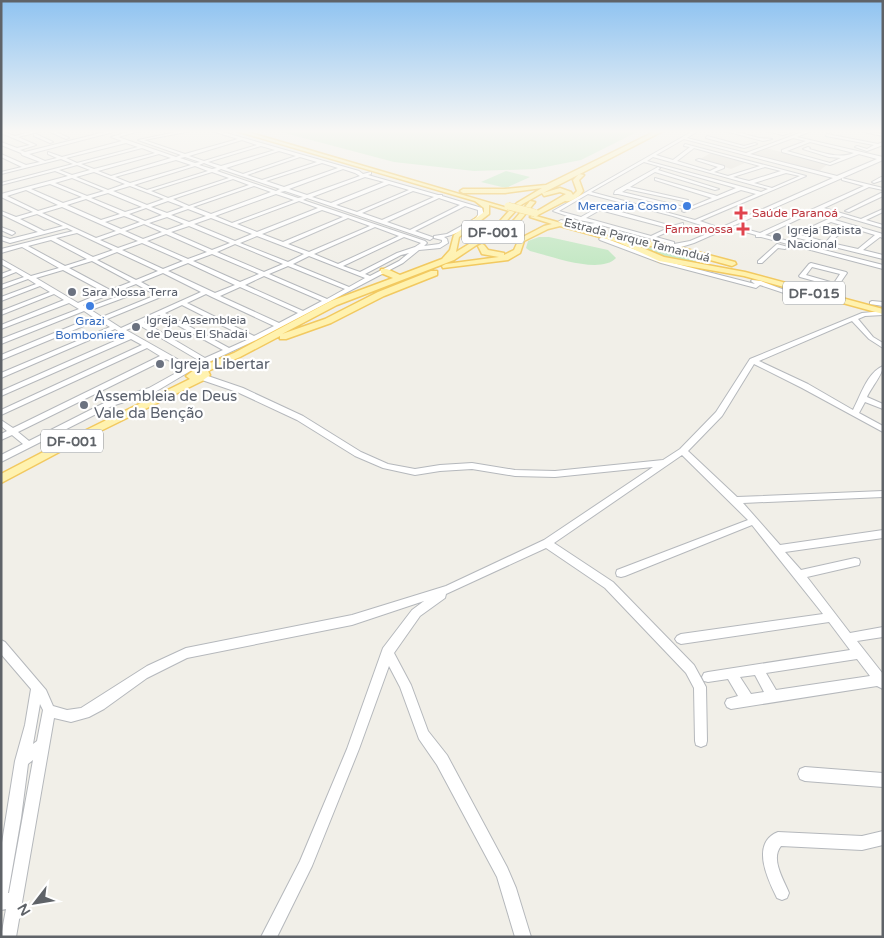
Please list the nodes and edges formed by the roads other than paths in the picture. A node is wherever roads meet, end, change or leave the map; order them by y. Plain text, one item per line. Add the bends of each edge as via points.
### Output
1 (17, 175) edge
2 (44, 175) edge
3 (76, 175) edge
4 (105, 175) edge
5 (118, 175) edge
6 (161, 175) edge
7 (200, 175) edge
8 (223, 175) edge
9 (243, 175) edge
10 (284, 175) edge
11 (324, 175) edge
12 (365, 175) edge
13 (369, 175) edge
14 (370, 175) edge
15 (405, 175) edge
16 (571, 175) edge
17 (581, 175) joint
18 (619, 175) edge
19 (645, 175) edge
20 (663, 175) edge
21 (667, 175) edge
22 (695, 175) edge
23 (703, 175) edge
24 (720, 175) edge
25 (735, 175) edge
26 (774, 175) edge
27 (800, 175) edge
28 (807, 175) edge
29 (825, 175) edge
30 (847, 175) edge
31 (851, 175) edge
32 (41, 176) joint
33 (72, 176) junction
34 (700, 176) junction
35 (804, 176) junction
36 (110, 177) junction
37 (728, 177) junction
38 (24, 178) junction
39 (232, 178) junction
40 (838, 178) junction
41 (844, 179) junction
42 (560, 180) junction
43 (662, 180) junction
44 (50, 182) junction
45 (263, 182) junction
46 (389, 182) junction
47 (2, 183) edge
48 (749, 183) junction
49 (129, 184) junction
50 (253, 185) junction
51 (679, 186) junction
52 (868, 186) junction
53 (626, 187) junction
54 (442, 188) junction
55 (741, 188) junction
56 (26, 189) junction
57 (285, 189) junction
58 (414, 189) junction
59 (638, 189) junction
60 (771, 189) junction
61 (883, 189) edge
62 (108, 190) junction
63 (147, 191) junction
64 (645, 191) junction
65 (275, 192) junction
66 (617, 192) junction
67 (588, 193) junction
68 (706, 194) junction
69 (761, 194) junction
70 (883, 194) edge
71 (542, 195) junction
72 (580, 195) junction
73 (629, 195) junction
74 (2, 196) edge
75 (308, 196) junction
76 (440, 196) junction
77 (664, 196) junction
78 (85, 197) junction
79 (607, 198) junction
80 (718, 198) junction
81 (168, 199) junction
82 (472, 199) junction
83 (527, 199) junction
84 (298, 200) junction
85 (63, 204) junction
86 (332, 204) junction
87 (466, 204) junction
88 (782, 204) junction
89 (606, 205) dead end
90 (146, 206) junction
91 (676, 206) junction
92 (189, 207) junction
93 (504, 207) junction
94 (644, 207) junction
95 (322, 208) junction
96 (600, 208) junction
97 (820, 208) junction
98 (688, 209) junction
99 (883, 210) edge
100 (1, 212) edge
101 (39, 212) junction
102 (358, 213) junction
103 (124, 214) junction
104 (168, 215) junction
105 (535, 215) junction
106 (675, 215) junction
107 (841, 215) junction
108 (210, 216) junction
109 (631, 216) junction
110 (347, 217) junction
111 (868, 217) junction
112 (583, 218) junction
113 (16, 219) junction
114 (831, 220) junction
115 (384, 221) junction
116 (558, 221) junction
117 (696, 221) junction
118 (862, 221) junction
119 (101, 222) junction
120 (145, 222) junction
121 (189, 224) junction
122 (233, 224) junction
123 (681, 224) dead end
124 (595, 225) junction
125 (69, 226) junction
126 (374, 226) junction
127 (852, 226) junction
128 (670, 227) junction
129 (883, 227) edge
130 (1, 228) edge
131 (734, 228) junction
132 (718, 229) junction
133 (121, 230) junction
134 (583, 230) junction
135 (79, 231) junction
136 (167, 232) junction
137 (413, 232) junction
138 (12, 233) dead end
139 (44, 233) junction
140 (258, 234) junction
141 (707, 235) junction
142 (404, 236) junction
143 (758, 236) junction
144 (797, 236) junction
145 (881, 236) edge
146 (446, 237) junction
147 (604, 237) junction
148 (433, 238) junction
149 (484, 238) junction
150 (714, 238) junction
151 (53, 239) junction
152 (97, 239) junction
153 (651, 239) junction
154 (4, 240) edge
155 (144, 240) junction
156 (237, 243) junction
157 (784, 243) junction
158 (283, 244) junction
159 (425, 244) junction
160 (828, 244) junction
161 (681, 245) junction
162 (24, 246) junction
163 (482, 246) junction
164 (666, 246) junction
165 (418, 248) junction
166 (118, 249) junction
167 (638, 250) junction
168 (812, 250) junction
169 (1, 251) edge
170 (696, 251) junction
171 (859, 251) junction
172 (214, 252) junction
173 (310, 254) junction
174 (883, 257) edge
175 (93, 259) junction
176 (852, 260) junction
177 (190, 262) junction
178 (760, 262) dead end
179 (3, 263) edge
180 (287, 264) junction
181 (444, 264) junction
182 (338, 266) junction
183 (690, 266) junction
184 (883, 267) edge
185 (65, 268) junction
186 (741, 269) junction
187 (17, 270) junction
188 (384, 271) junction
189 (164, 272) junction
190 (844, 273) junction
191 (264, 274) junction
192 (360, 274) junction
193 (1, 276) edge
194 (30, 278) junction
195 (370, 278) junction
196 (402, 278) junction
197 (138, 282) junction
198 (42, 284) junction
199 (240, 285) junction
200 (1, 288) edge
201 (350, 289) junction
202 (171, 290) dead end
203 (55, 292) junction
204 (206, 292) junction
205 (110, 293) junction
206 (132, 293) dead end
207 (161, 295) junction
208 (795, 295) dead end
209 (214, 296) junction
210 (1, 299) edge
211 (70, 300) junction
212 (330, 302) junction
213 (182, 303) junction
214 (851, 304) junction
215 (883, 305) edge
216 (83, 308) junction
217 (1, 313) edge
218 (160, 313) junction
219 (303, 313) junction
220 (883, 313) edge
221 (101, 318) junction
222 (857, 318) junction
223 (139, 322) junction
224 (279, 326) junction
225 (1, 327) edge
226 (118, 328) junction
227 (131, 336) junction
228 (254, 339) junction
229 (1, 342) edge
230 (148, 346) junction
231 (883, 346) edge
232 (237, 352) junction
233 (166, 356) junction
234 (1, 358) edge
235 (205, 361) junction
236 (753, 361) junction
237 (176, 362) joint
238 (883, 368) edge
239 (196, 374) junction
240 (1, 376) edge
241 (1, 394) edge
242 (864, 398) junction
243 (883, 407) edge
244 (1, 413) edge
245 (855, 414) junction
246 (1, 422) edge
247 (883, 430) edge
248 (12, 432) junction
249 (1, 437) edge
250 (29, 445) junction
251 (683, 451) junction
252 (1, 459) edge
253 (664, 463) junction
254 (1, 478) edge
255 (883, 494) edge
256 (737, 500) junction
257 (754, 521) junction
258 (883, 534) edge
259 (547, 544) junction
260 (777, 549) junction
261 (855, 562) dead end
262 (621, 574) dead end
263 (799, 575) junction
264 (449, 589) junction
265 (831, 617) junction
266 (883, 632) edge
267 (848, 638) junction
268 (681, 639) dead end
269 (1, 645) edge
270 (388, 652) junction
271 (860, 654) junction
272 (758, 670) junction
273 (731, 674) junction
274 (708, 677) dead end
275 (881, 682) edge
276 (37, 688) junction
277 (773, 696) junction
278 (747, 699) junction
279 (731, 703) dead end
280 (49, 710) junction
281 (701, 741) dead end
282 (44, 744) junction
283 (22, 761) junction
284 (805, 774) dead end
285 (883, 780) edge
286 (883, 838) edge
287 (782, 893) dead end
288 (5, 897) edge
289 (8, 937) edge
290 (269, 937) edge
291 (523, 937) edge

1 - 38 street
2 - 32 street
3 - 33 street
4 - 36 street
5 - 36 street
6 - 49 street
7 - 63 street
8 - 39 street
9 - 45 street
10 - 45 street
11 - 57 street
12 - 75 street
13 - 46 street
14 - 82 main road
15 - 54 main road
16 - 42 main road, DF-001
17 - 71 main road, DF-001
17 - 72 main road via 576,180
18 - 67 street
19 - 53 street
20 - 43 street via 657,178
21 - 68 street via 718,189
22 - 34 street
23 - 34 street
24 - 37 street
25 - 37 street
26 - 48 street
27 - 35 street
28 - 35 street
29 - 40 street
30 - 40 street
31 - 41 street
32 - 38 street
33 - 44 street
33 - 62 street
34 - 55 street
35 - 60 street
36 - 49 street
37 - 48 street
38 - 47 street
39 - 50 street
39 - 81 street
40 - 88 street
41 - 52 street
41 - 88 street
42 - 54 main road via 540,187 505,191 472,192
42 - 83 main road, DF-001
43 - 51 street
43 - 64 street
44 - 56 street
44 - 78 street
45 - 57 street
46 - 58 street
46 - 86 street
48 - 60 street
49 - 62 street
49 - 63 street
50 - 65 street
50 - 92 street
51 - 68 street
51 - 77 street
52 - 61 street
52 - 97 street
53 - 59 street
53 - 66 street
54 - 93 main road
55 - 69 street
55 - 80 street
56 - 74 street
56 - 85 street
57 - 65 street
57 - 75 street
58 - 76 street
58 - 102 street
59 - 64 street
59 - 73 street
60 - 69 street
62 - 78 street
62 - 90 street
63 - 81 street
64 - 77 street
65 - 84 street
65 - 108 street
66 - 73 street
66 - 79 street
67 - 72 street
67 - 79 street
68 - 80 street
69 - 117 street
70 - 111 street via 848,211
71 - 105 main road via 560,190 570,196
71 - 163 main road, DF-001 via 502,233
72 - 112 street via 555,212
72 - 116 main road via 550,211 548,214
73 - 91 street
74 - 101 street
75 - 84 street
75 - 86 street
76 - 87 street
76 - 115 street
77 - 91 street via 686,201
78 - 85 street
78 - 103 street
79 - 94 street
80 - 98 street
81 - 90 street
81 - 92 street
82 - 93 main road
82 - 181 main road via 487,207 487,213 456,236
83 - 93 main road via 523,193 509,192 499,197
83 - 149 main road, DF-001
84 - 95 street
84 - 122 street
85 - 101 street
85 - 119 street
86 - 102 street
87 - 137 street
87 - 146 street via 480,209 481,215
88 - 131 street
88 - 132 street
89 - 96 street
90 - 103 street
90 - 104 street
91 - 98 street
92 - 104 street
92 - 108 street
93 - 105 main road
93 - 149 main road via 464,235 472,240
94 - 106 street
94 - 109 street
95 - 110 street
95 - 140 street
96 - 109 street
96 - 112 street
97 - 107 street
97 - 143 street
98 - 106 street
99 - 111 street
100 - 113 street
101 - 113 street
101 - 125 street
102 - 115 street
103 - 119 street
103 - 120 street
104 - 120 street
104 - 121 street
105 - 116 main road, Estrada Parque Tamanduá / DF-015
105 - 134 main road, Estrada Parque Tamanduá / DF-015
105 - 163 main road via 540,225 515,241 508,253 492,255
106 - 117 street
107 - 114 street
107 - 118 street
108 - 121 street
108 - 122 street
109 - 128 street
110 - 126 street
110 - 158 street
111 - 118 street
112 - 124 street
112 - 153 street
113 - 139 street
114 - 127 street
114 - 144 street
115 - 137 street
116 - 124 street via 584,227
116 - 147 main road, Estrada Parque Tamanduá / DF-015
117 - 132 street
118 - 129 street
119 - 133 street
120 - 133 street
120 - 136 street
121 - 136 street
121 - 156 street
122 - 140 street
123 - 128 street
124 - 147 street via 593,229
124 - 153 street
125 - 135 street
125 - 139 street
126 - 142 street
126 - 173 street
127 - 145 street
127 - 160 street via 835,235
128 - 153 street
130 - 138 street
131 - 143 street
131 - 150 street
132 - 141 street
133 - 152 street
133 - 155 street
134 - 167 main road, Estrada Parque Tamanduá / DF-015
134 - 181 main road via 546,226 521,240 517,251 505,258
135 - 151 street
135 - 152 street
136 - 155 street
136 - 172 street
137 - 142 street
137 - 148 street
139 - 154 street
140 - 156 street
140 - 158 street
141 - 150 street
141 - 161 street
142 - 159 street
142 - 182 street
143 - 157 street
144 - 157 street
144 - 160 street
145 - 171 street
146 - 148 street
146 - 159 street via 440,246
147 - 153 main road, Estrada Parque Tamanduá / DF-015
147 - 167 street
148 - 159 street
149 - 181 main road, DF-001
150 - 170 street
151 - 162 street
151 - 175 street
152 - 166 street
153 - 161 street
153 - 164 main road, Estrada Parque Tamanduá / DF-015
153 - 167 main road
155 - 166 street
155 - 177 street
156 - 172 street
156 - 180 street
157 - 168 street
158 - 173 street
159 - 165 street
160 - 171 street
161 - 164 street
162 - 169 street
162 - 185 street
163 - 181 main road
164 - 170 main road, Estrada Parque Tamanduá / DF-015
165 - 188 street
165 - 192 street
166 - 175 street
166 - 189 street
167 - 183 main road, Estrada Parque Tamanduá / DF-015
168 - 176 street
168 - 178 street via 807,253 777,246
170 - 183 main road via 700,260
170 - 186 main road, Estrada Parque Tamanduá / DF-015
171 - 174 street
172 - 177 street
172 - 191 street
173 - 180 street
173 - 182 street
175 - 185 street
175 - 197 street
176 - 184 street
176 - 190 street
177 - 189 street
177 - 199 street
179 - 187 street
180 - 191 street
180 - 201 street
181 - 196 main road, DF-001
181 - 232 main road via 418,280 328,320
182 - 192 street
183 - 186 main road, Estrada Parque Tamanduá / DF-015
183 - 208 street via 756,286 758,282
185 - 194 street
185 - 205 street
186 - 214 main road, Estrada Parque Tamanduá / DF-015
186 - 215 main road, Estrada Parque Tamanduá / DF-015
187 - 193 street
187 - 194 street
188 - 195 street
188 - 196 main road
189 - 197 street
189 - 204 street
190 - 190 street via 836,285 802,276 811,265
191 - 199 street
191 - 212 street
192 - 195 street
194 - 198 street
194 - 200 street
195 - 201 street
196 - 212 main road, DF-001
197 - 205 street
197 - 207 street
198 - 203 street
198 - 210 street
199 - 209 street
199 - 219 street
201 - 212 street
202 - 207 street
203 - 211 street
203 - 217 street
204 - 209 street
204 - 213 street
205 - 216 street
206 - 216 street
207 - 221 street
209 - 224 street
211 - 216 street
211 - 225 street
212 - 219 street
212 - 232 main road, DF-001
213 - 218 street
213 - 228 street
214 - 220 main road, Estrada Parque Tamanduá / DF-015
214 - 222 street
216 - 221 street
216 - 229 street
218 - 223 street
218 - 232 street
219 - 224 street
220 - 222 street
221 - 226 street
221 - 234 street
222 - 231 street via 871,338
222 - 236 street
223 - 226 street
223 - 235 street
224 - 228 street
226 - 227 street
226 - 240 street
227 - 230 street
227 - 241 street
228 - 232 street
230 - 233 street
230 - 244 street
232 - 235 street
232 - 239 main road, DF-001
233 - 237 street
233 - 248 street
235 - 239 street
236 - 245 street
236 - 251 street via 718,414
237 - 239 street
238 - 242 street via 872,377
239 - 250 street via 110,404
239 - 253 street via 300,418 358,454 386,466 415,472 472,466 515,473 555,474
239 - 254 main road, DF-001 via 144,405
242 - 243 street
242 - 245 street
245 - 247 street
246 - 248 street
248 - 249 street
248 - 250 street
250 - 252 street
251 - 253 street
251 - 256 street
253 - 259 street
255 - 256 street
256 - 257 street
257 - 260 street
257 - 262 street
258 - 260 street
259 - 264 street
259 - 281 street via 608,585 690,669 700,687
260 - 263 street
261 - 263 street
263 - 265 street
264 - 270 street via 416,613
264 - 280 street via 352,620 186,653 149,670 78,716 66,717
265 - 267 street
265 - 268 street
266 - 267 street
267 - 271 street
269 - 276 street
270 - 290 street via 314,844
270 - 291 street via 403,680 423,735 442,760 502,872
271 - 272 street
271 - 275 street
272 - 273 street
272 - 277 street
273 - 274 street
273 - 278 street
275 - 277 street
276 - 280 street
276 - 283 street
277 - 278 street
278 - 279 street
280 - 282 street
282 - 283 street
282 - 288 street
283 - 288 street
284 - 285 street
286 - 287 street via 862,843 778,839 772,846 770,860
288 - 289 street

